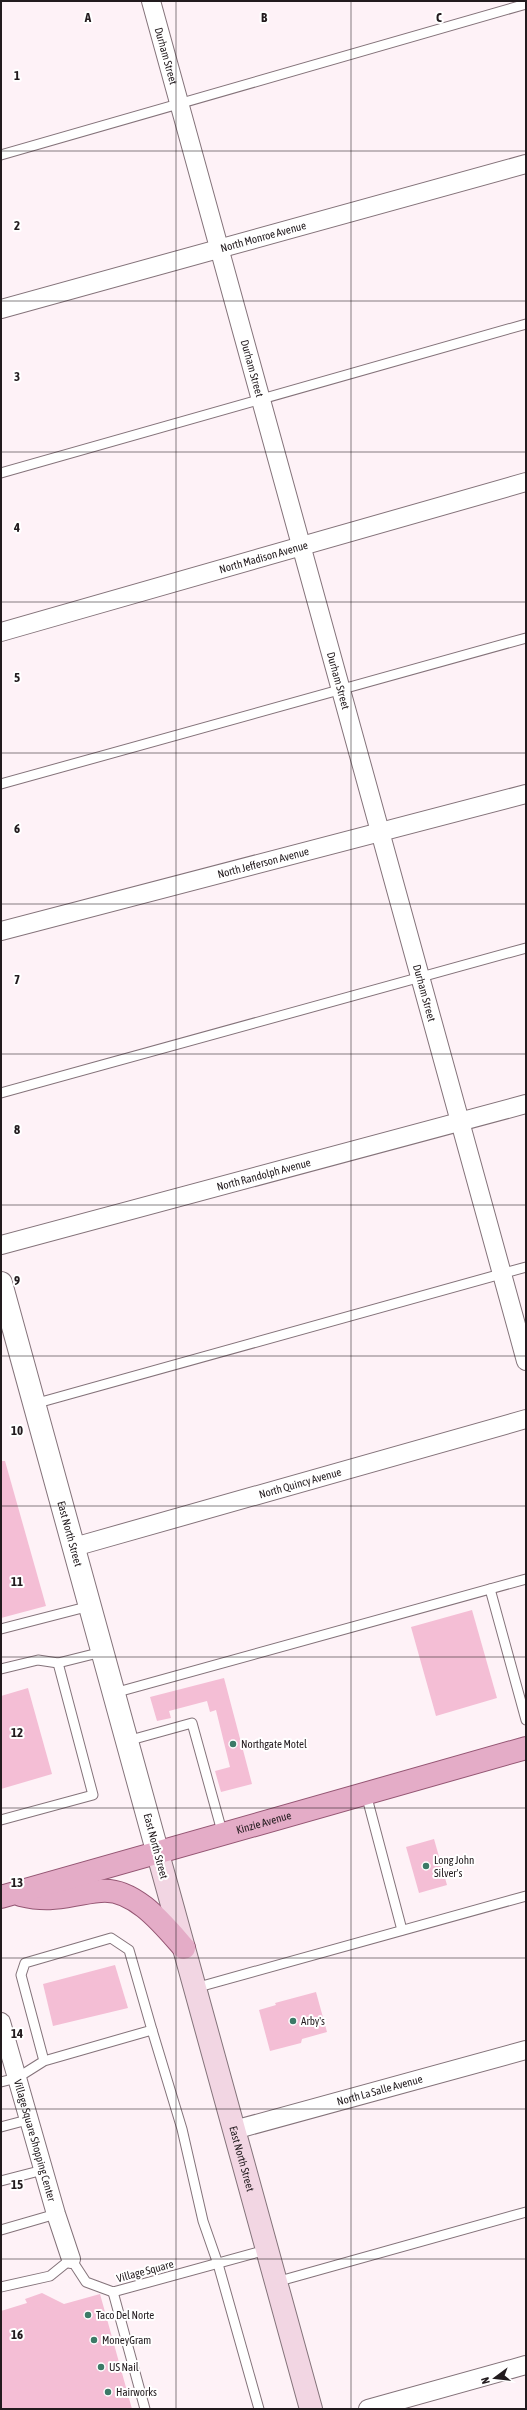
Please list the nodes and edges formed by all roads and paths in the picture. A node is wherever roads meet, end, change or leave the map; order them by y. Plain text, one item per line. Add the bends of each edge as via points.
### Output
1 (151, 1) edge
2 (526, 4) edge
3 (179, 104) junction
4 (1, 155) edge
5 (526, 164) edge
6 (219, 249) junction
7 (1, 309) edge
8 (526, 324) edge
9 (261, 399) junction
10 (1, 473) edge
11 (526, 482) edge
12 (302, 546) junction
13 (1, 632) edge
14 (526, 638) edge
15 (341, 690) junction
16 (1, 784) edge
17 (526, 794) edge
18 (380, 832) junction
19 (1, 931) edge
20 (526, 948) edge
21 (420, 977) junction
22 (1, 1092) edge
23 (526, 1104) edge
24 (460, 1122) junction
25 (1, 1246) edge
26 (526, 1267) edge
27 (502, 1274) junction
28 (1, 1283) edge
29 (6, 1320) edge
30 (526, 1361) edge
31 (34, 1404) junction
32 (526, 1420) edge
33 (74, 1547) junction
34 (526, 1579) edge
35 (490, 1589) junction
36 (90, 1606) junction
37 (1, 1629) edge
38 (102, 1652) junction
39 (58, 1663) junction
40 (1, 1669) edge
41 (114, 1693) junction
42 (524, 1702) edge
43 (526, 1720) edge
44 (127, 1741) junction
45 (526, 1748) edge
46 (366, 1794) junction
47 (1, 1820) edge
48 (223, 1835) junction
49 (158, 1854) junction
50 (7, 1895) edge
51 (526, 1896) edge
52 (402, 1930) junction
53 (184, 1948) junction
54 (195, 1988) junction
55 (1, 2022) edge
56 (152, 2030) junction
57 (526, 2050) edge
58 (44, 2062) junction
59 (9, 2080) edge
60 (30, 2119) junction
61 (1, 2127) edge
62 (234, 2130) junction
63 (43, 2170) junction
64 (1, 2181) edge
65 (526, 2212) edge
66 (56, 2214) junction
67 (1, 2230) edge
68 (266, 2250) junction
69 (71, 2259) junction
70 (218, 2264) junction
71 (276, 2282) junction
72 (1, 2287) edge
73 (113, 2292) junction
74 (526, 2365) edge
75 (145, 2409) edge
76 (258, 2409) edge
77 (310, 2409) edge
78 (368, 2409) edge

1 - 3 street, Durham Street
2 - 3 lane
3 - 4 lane
3 - 6 street, Durham Street
5 - 6 street, North Monroe Avenue
6 - 7 street, North Monroe Avenue
6 - 9 street, Durham Street
8 - 9 lane
9 - 10 lane
9 - 12 street, Durham Street
11 - 12 street, North Madison Avenue
12 - 13 street, North Madison Avenue
12 - 15 street, Durham Street
14 - 15 lane
15 - 16 lane
15 - 18 street, Durham Street
17 - 18 street, North Jefferson Avenue
18 - 19 street, North Jefferson Avenue
18 - 21 street, Durham Street
20 - 21 lane
21 - 22 lane
21 - 24 street, Durham Street
23 - 24 street, North Randolph Avenue
24 - 25 street, North Randolph Avenue
24 - 27 street, Durham Street
26 - 27 lane
27 - 30 street, Durham Street
27 - 31 lane
28 - 29 street, East North Street
29 - 31 street, East North Street
31 - 33 street, East North Street
32 - 33 street, North Quincy Avenue
33 - 36 street, East North Street
34 - 35 lane
35 - 41 lane
35 - 42 lane
36 - 37 lane
36 - 38 street, East North Street
38 - 39 lane
38 - 41 street, East North Street
39 - 40 lane via 38,1660
39 - 47 lane via 92,1795
41 - 44 street, East North Street
42 - 43 lane
44 - 48 lane via 192,1723
44 - 49 street, East North Street
45 - 46 main road, Kinzie Avenue
46 - 48 main road, Kinzie Avenue
46 - 52 lane
48 - 49 main road, Kinzie Avenue
49 - 50 main road, Kinzie Avenue
49 - 53 main road, East North Street
50 - 53 main road via 41,1900 102,1890 115,1892 137,1901 154,1914
51 - 52 lane
52 - 54 lane
53 - 54 main road, East North Street
54 - 62 main road, East North Street
55 - 59 street, Village Square Shopping Center
56 - 58 lane
56 - 58 lane via 129,1950 111,1938 25,1963 21,1975
56 - 70 lane via 184,2136 203,2221
57 - 62 street, North La Salle Avenue
58 - 59 lane
59 - 60 street, Village Square Shopping Center
60 - 61 lane
60 - 63 street, Village Square Shopping Center
62 - 68 main road, East North Street
63 - 64 lane
63 - 66 street, Village Square Shopping Center
65 - 71 lane
66 - 67 lane
66 - 69 street, Village Square Shopping Center
68 - 70 lane, Village Square
68 - 71 main road, East North Street
69 - 72 lane via 50,2276
69 - 73 lane, Village Square via 86,2282
70 - 73 lane, Village Square
70 - 76 lane
71 - 77 main road, East North Street
73 - 75 lane
74 - 78 street

